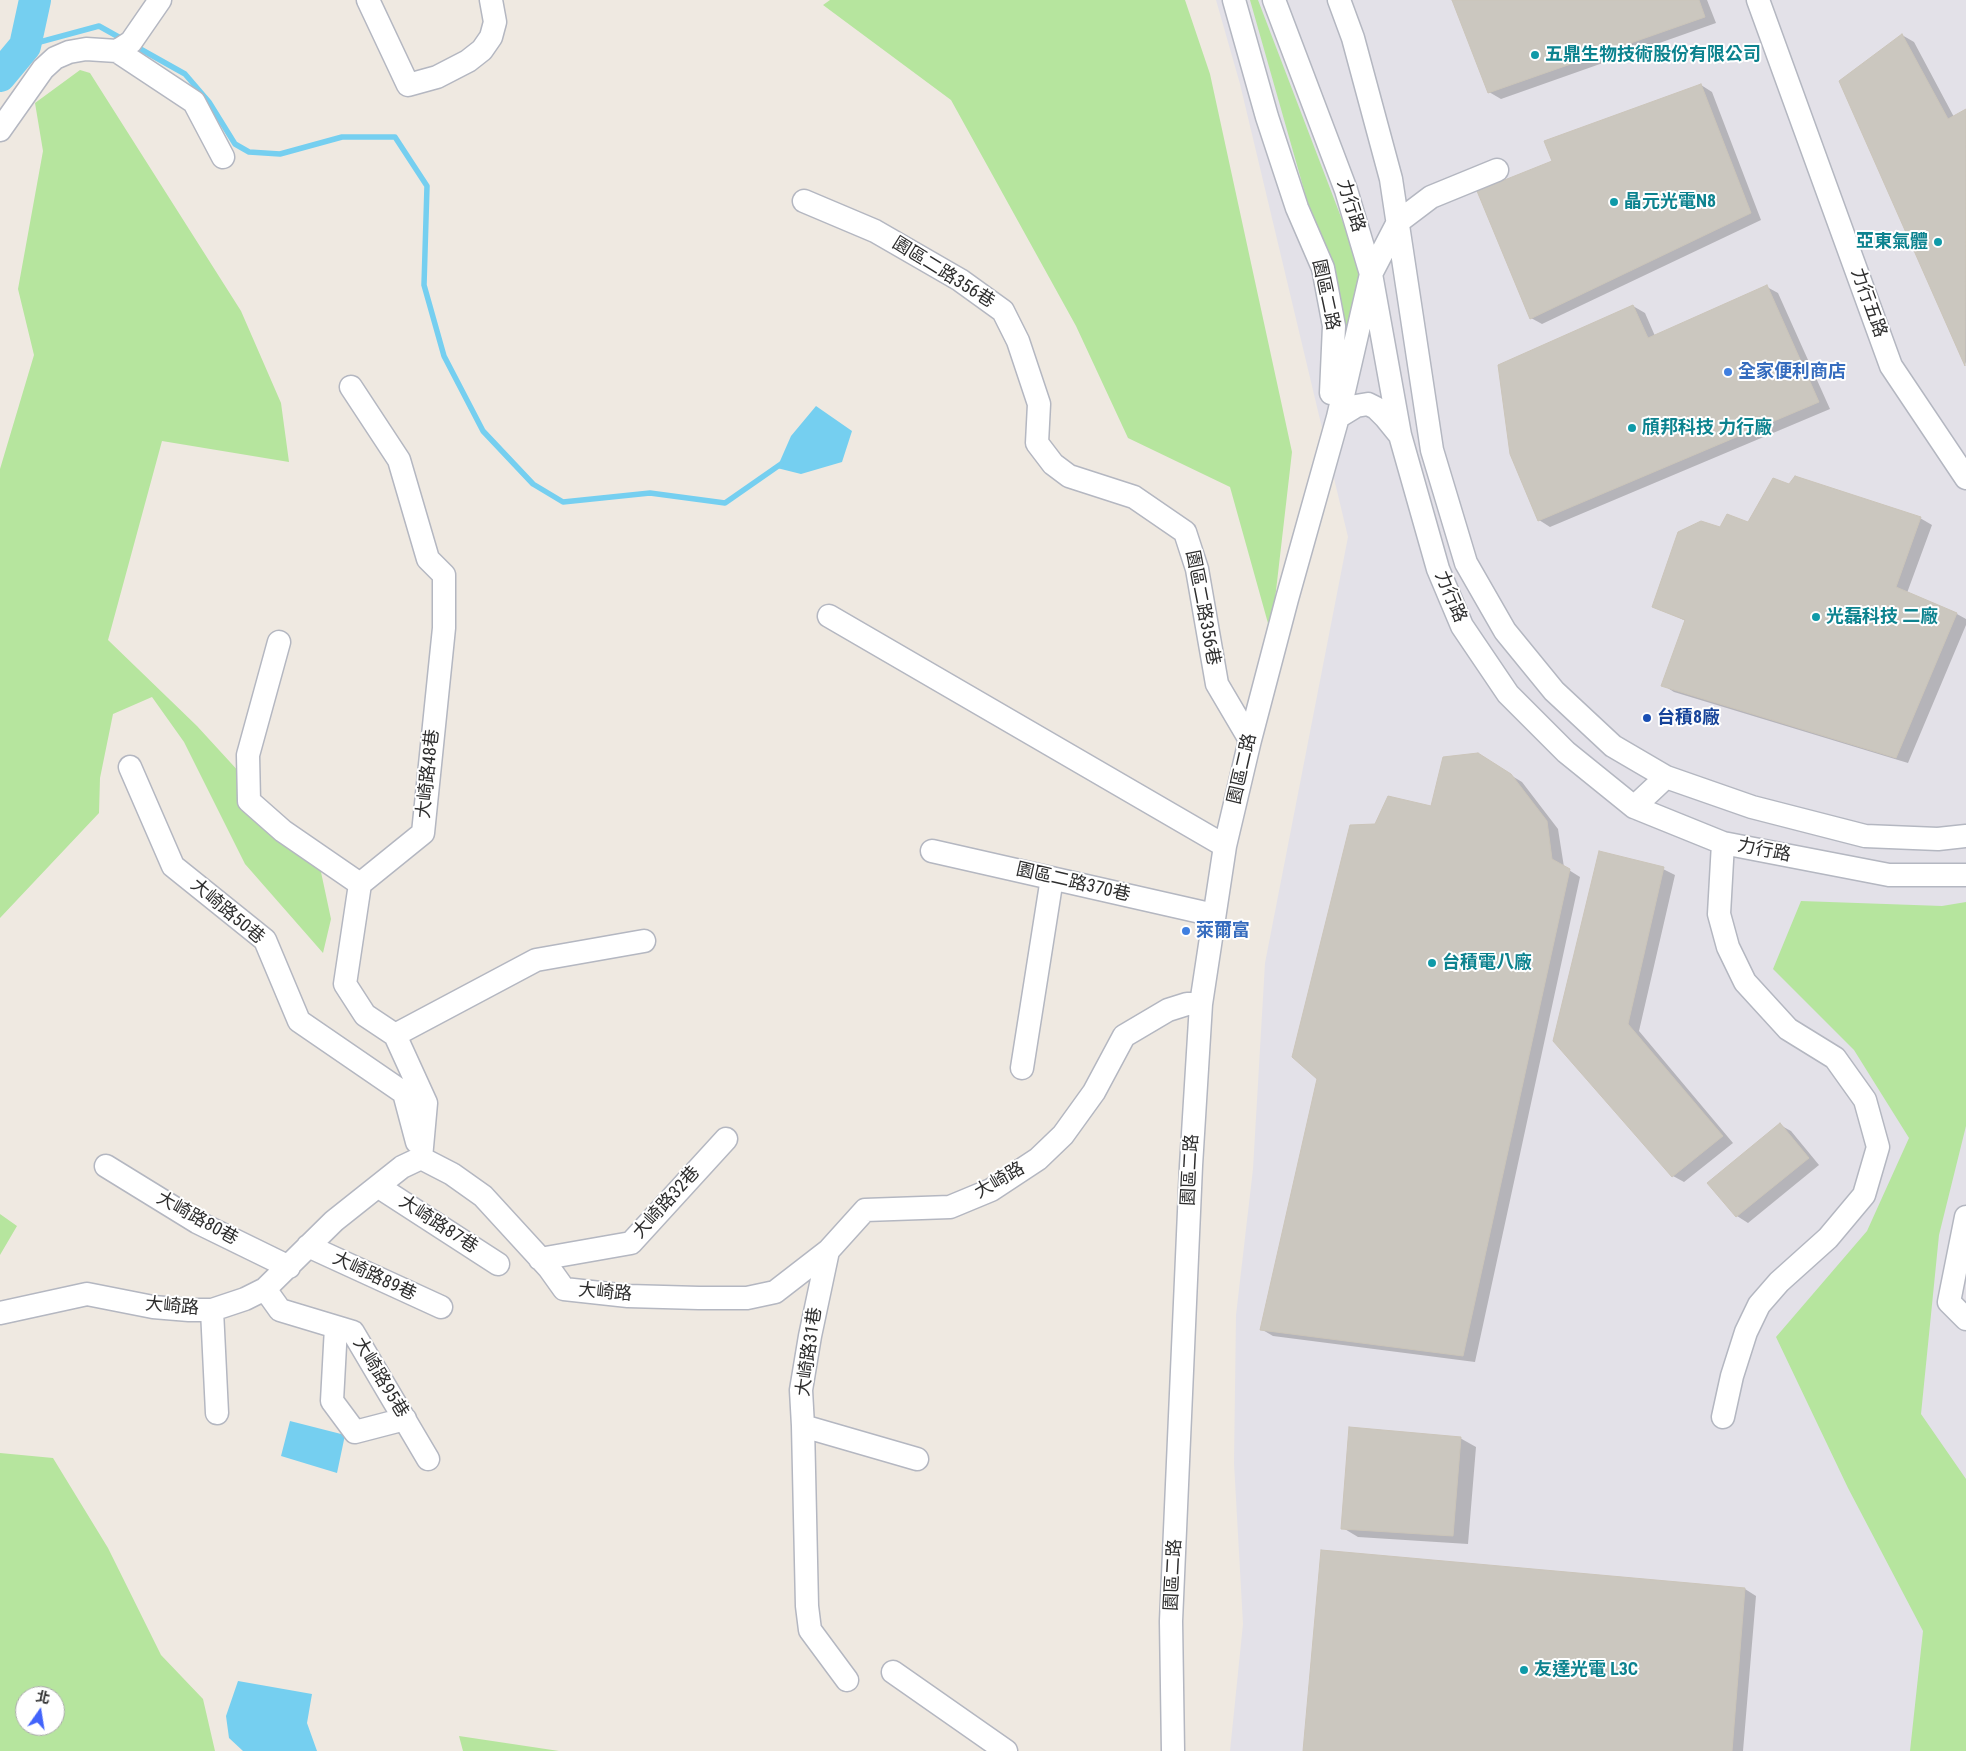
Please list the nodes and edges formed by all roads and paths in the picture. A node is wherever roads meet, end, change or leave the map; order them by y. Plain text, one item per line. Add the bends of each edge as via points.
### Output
1 (160, 0) edge
2 (368, 0) edge
3 (491, 0) edge
4 (1234, 0) edge
5 (1274, 0) edge
6 (1339, 0) edge
7 (1758, 0) edge
8 (117, 50) junction
9 (0, 130) edge
10 (223, 157) dead end
11 (1497, 170) dead end
12 (804, 201) dead end
13 (1398, 222) junction
14 (1371, 274) junction
15 (351, 387) dead end
16 (1338, 417) junction
17 (1400, 435) junction
18 (1966, 478) edge
19 (1287, 598) junction
20 (829, 616) dead end
21 (279, 642) dead end
22 (1531, 662) junction
23 (1500, 682) junction
24 (1250, 740) junction
25 (130, 768) dead end
26 (1666, 777) junction
27 (1634, 807) junction
28 (1966, 836) edge
29 (1723, 843) junction
30 (1225, 846) junction
31 (932, 851) dead end
32 (1966, 875) edge
33 (1052, 878) junction
34 (360, 884) junction
35 (1214, 915) junction
36 (644, 941) dead end
37 (1201, 1004) junction
38 (395, 1035) junction
39 (1022, 1068) dead end
40 (726, 1139) dead end
41 (421, 1158) junction
42 (106, 1166) dead end
43 (379, 1187) junction
44 (1966, 1217) edge
45 (308, 1246) junction
46 (828, 1251) junction
47 (540, 1259) junction
48 (498, 1264) dead end
49 (290, 1267) junction
50 (265, 1289) junction
51 (441, 1307) dead end
52 (212, 1310) junction
53 (0, 1313) edge
54 (1966, 1319) edge
55 (336, 1327) junction
56 (217, 1413) dead end
57 (1723, 1417) dead end
58 (405, 1419) junction
59 (803, 1426) junction
60 (428, 1458) dead end
61 (917, 1459) dead end
62 (893, 1672) dead end
63 (848, 1680) dead end
64 (1006, 1751) edge
65 (1172, 1751) edge

1 - 8 street via 131,42
2 - 3 street via 408,85 436,77 482,50 492,37 495,22
4 - 19 street, 園區二路 via 1267,117 1294,198 1323,268 1334,326 1328,429
5 - 14 street, 力行路 via 1346,190
6 - 13 street, 力行路 via 1379,129 1392,179
7 - 18 street, 力行五路 via 1891,366
8 - 9 street via 86,49 55,58 42,69
8 - 10 street via 194,102
11 - 13 street via 1431,197
12 - 24 street, 園區二路356巷 via 875,231 960,280 1003,311 1018,342 1039,404 1037,443 1053,464 1069,476 1134,497 1185,532 1197,569 1217,684
13 - 14 street, 園區二路
13 - 22 street, 力行路 via 1432,450 1451,519 1466,563 1505,631
14 - 16 street, 園區二路
14 - 17 street, 力行路
15 - 34 street, 大崎路48巷 via 399,460 428,559 444,575 444,628 423,832
16 - 17 street via 1356,406 1368,404 1376,408
16 - 19 street, 園區二路
17 - 23 street, 力行路 via 1438,569 1462,626
19 - 24 street, 園區二路
20 - 30 street
21 - 34 street via 248,755 249,801 283,831
22 - 23 street
22 - 26 street, 力行路 via 1554,691 1613,746
23 - 27 street, 力行路 via 1566,752
24 - 30 street, 園區二路
25 - 41 street, 大崎路50巷 via 173,866 265,940 300,1020 404,1093
26 - 27 street
26 - 28 street, 力行路 via 1752,807 1865,836 1938,839
27 - 29 street, 力行路
29 - 32 street, 力行路 via 1889,875
29 - 57 street via 1718,914 1728,947 1745,982 1788,1030 1836,1058 1865,1100 1878,1147 1864,1196 1828,1238 1779,1282 1759,1305 1743,1341
30 - 35 street, 園區二路
31 - 33 street, 園區二路370巷
33 - 35 street, 園區二路370巷
33 - 39 street
34 - 38 street via 345,984 366,1015
35 - 37 street, 園區二路
36 - 38 street via 536,960
37 - 46 street, 大崎路 via 1187,1004 1168,1010 1124,1036 1094,1092 1063,1135 1038,1159 991,1190 950,1207 866,1210
37 - 65 street, 園區二路 via 1171,1621
38 - 41 street via 426,1103
40 - 47 street, 大崎路32巷 via 631,1243
41 - 43 street, 大崎路 via 402,1167
41 - 47 street, 大崎路 via 475,1189
42 - 49 street, 大崎路80巷 via 198,1222
43 - 45 street, 大崎路 via 334,1221
43 - 48 street, 大崎路87巷
44 - 54 street via 1949,1302
45 - 49 street, 大崎路
45 - 51 street, 大崎路89巷
46 - 47 street, 大崎路 via 775,1292 746,1298 628,1296 564,1289
46 - 59 street, 大崎路31巷 via 801,1390
49 - 50 street, 大崎路
50 - 52 street, 大崎路
50 - 55 street, 大崎路95巷 via 280,1310
52 - 53 street, 大崎路 via 152,1307 87,1294
52 - 56 street
55 - 58 street, 大崎路95巷 via 353,1332
55 - 58 street via 332,1401 355,1432
58 - 60 street, 大崎路95巷
59 - 61 street
59 - 63 street, 大崎路31巷 via 810,1630
62 - 64 street

